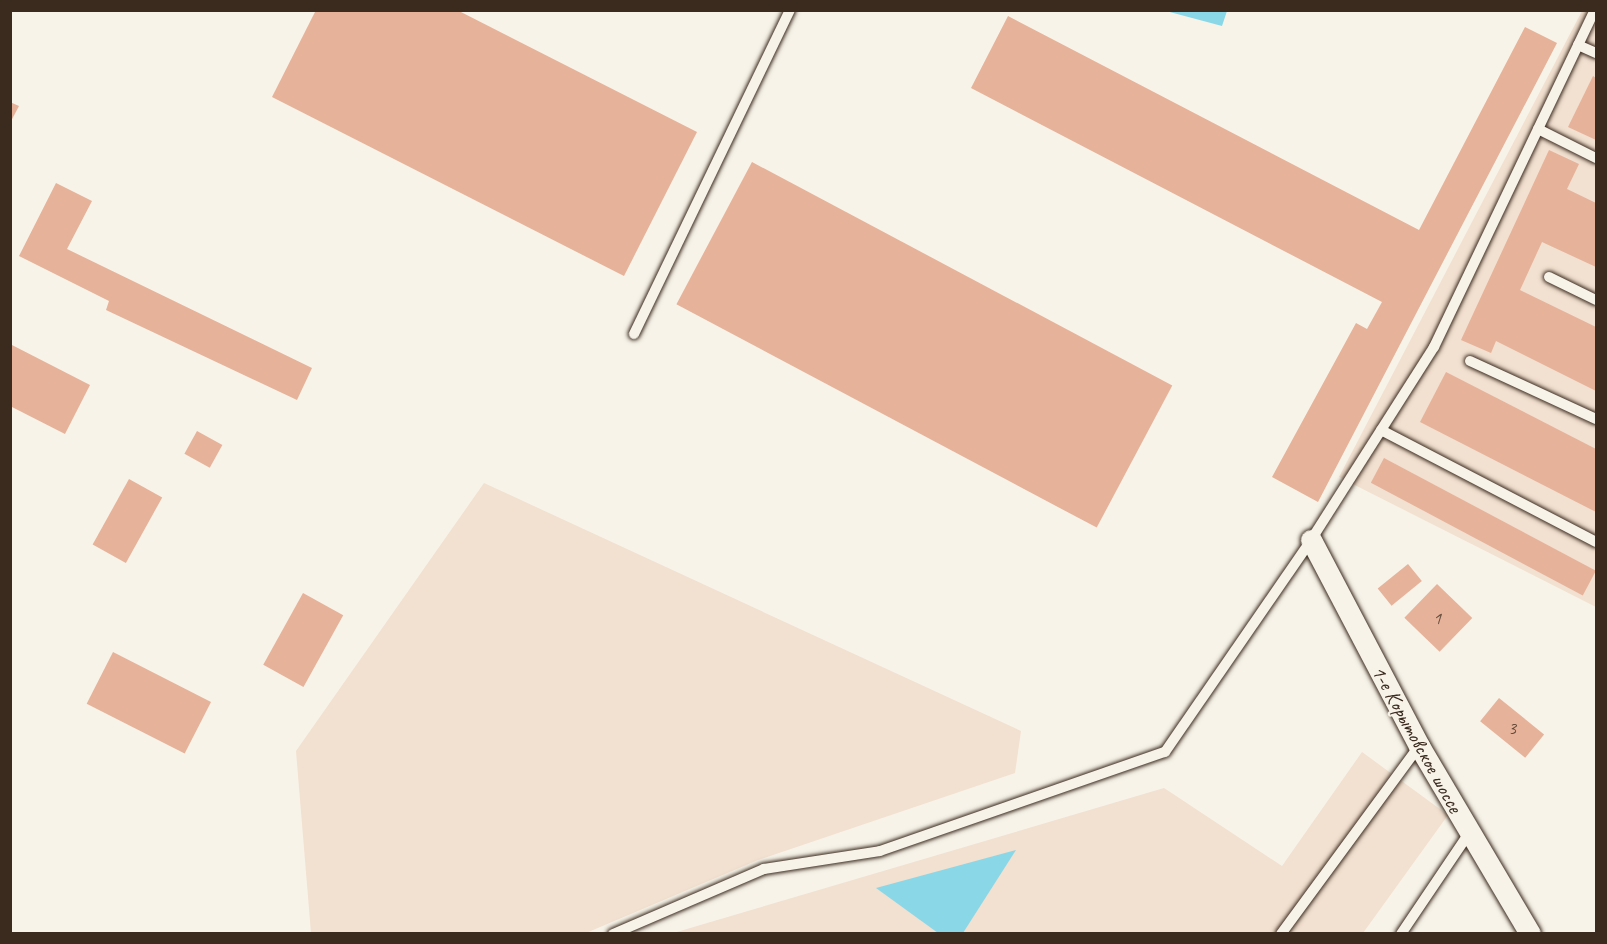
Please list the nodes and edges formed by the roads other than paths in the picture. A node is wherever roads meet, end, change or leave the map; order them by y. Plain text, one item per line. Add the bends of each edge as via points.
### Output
1 (790, 10) edge
2 (1595, 10) edge
3 (1578, 45) junction
4 (1596, 53) edge
5 (1538, 129) junction
6 (1596, 158) edge
7 (1549, 277) dead end
8 (1596, 300) edge
9 (634, 334) dead end
10 (1470, 361) dead end
11 (1596, 419) edge
12 (1381, 430) junction
13 (1311, 540) junction
14 (1596, 542) edge
15 (1419, 746) junction
16 (1469, 833) junction
17 (613, 933) edge
18 (1281, 933) edge
19 (1401, 933) edge
20 (1530, 933) edge

1 - 9 lane
2 - 3 lane
3 - 4 lane
3 - 5 lane
5 - 6 lane
5 - 12 lane via 1434,347
7 - 8 lane
10 - 11 lane
12 - 13 lane
12 - 14 lane
13 - 15 street, 1-е Корытовское шоссе
13 - 17 lane via 1165,752 880,851 764,869
15 - 16 street, 1-е Корытовское шоссе
15 - 18 lane
16 - 19 lane
16 - 20 street, 1-е Корытовское шоссе

